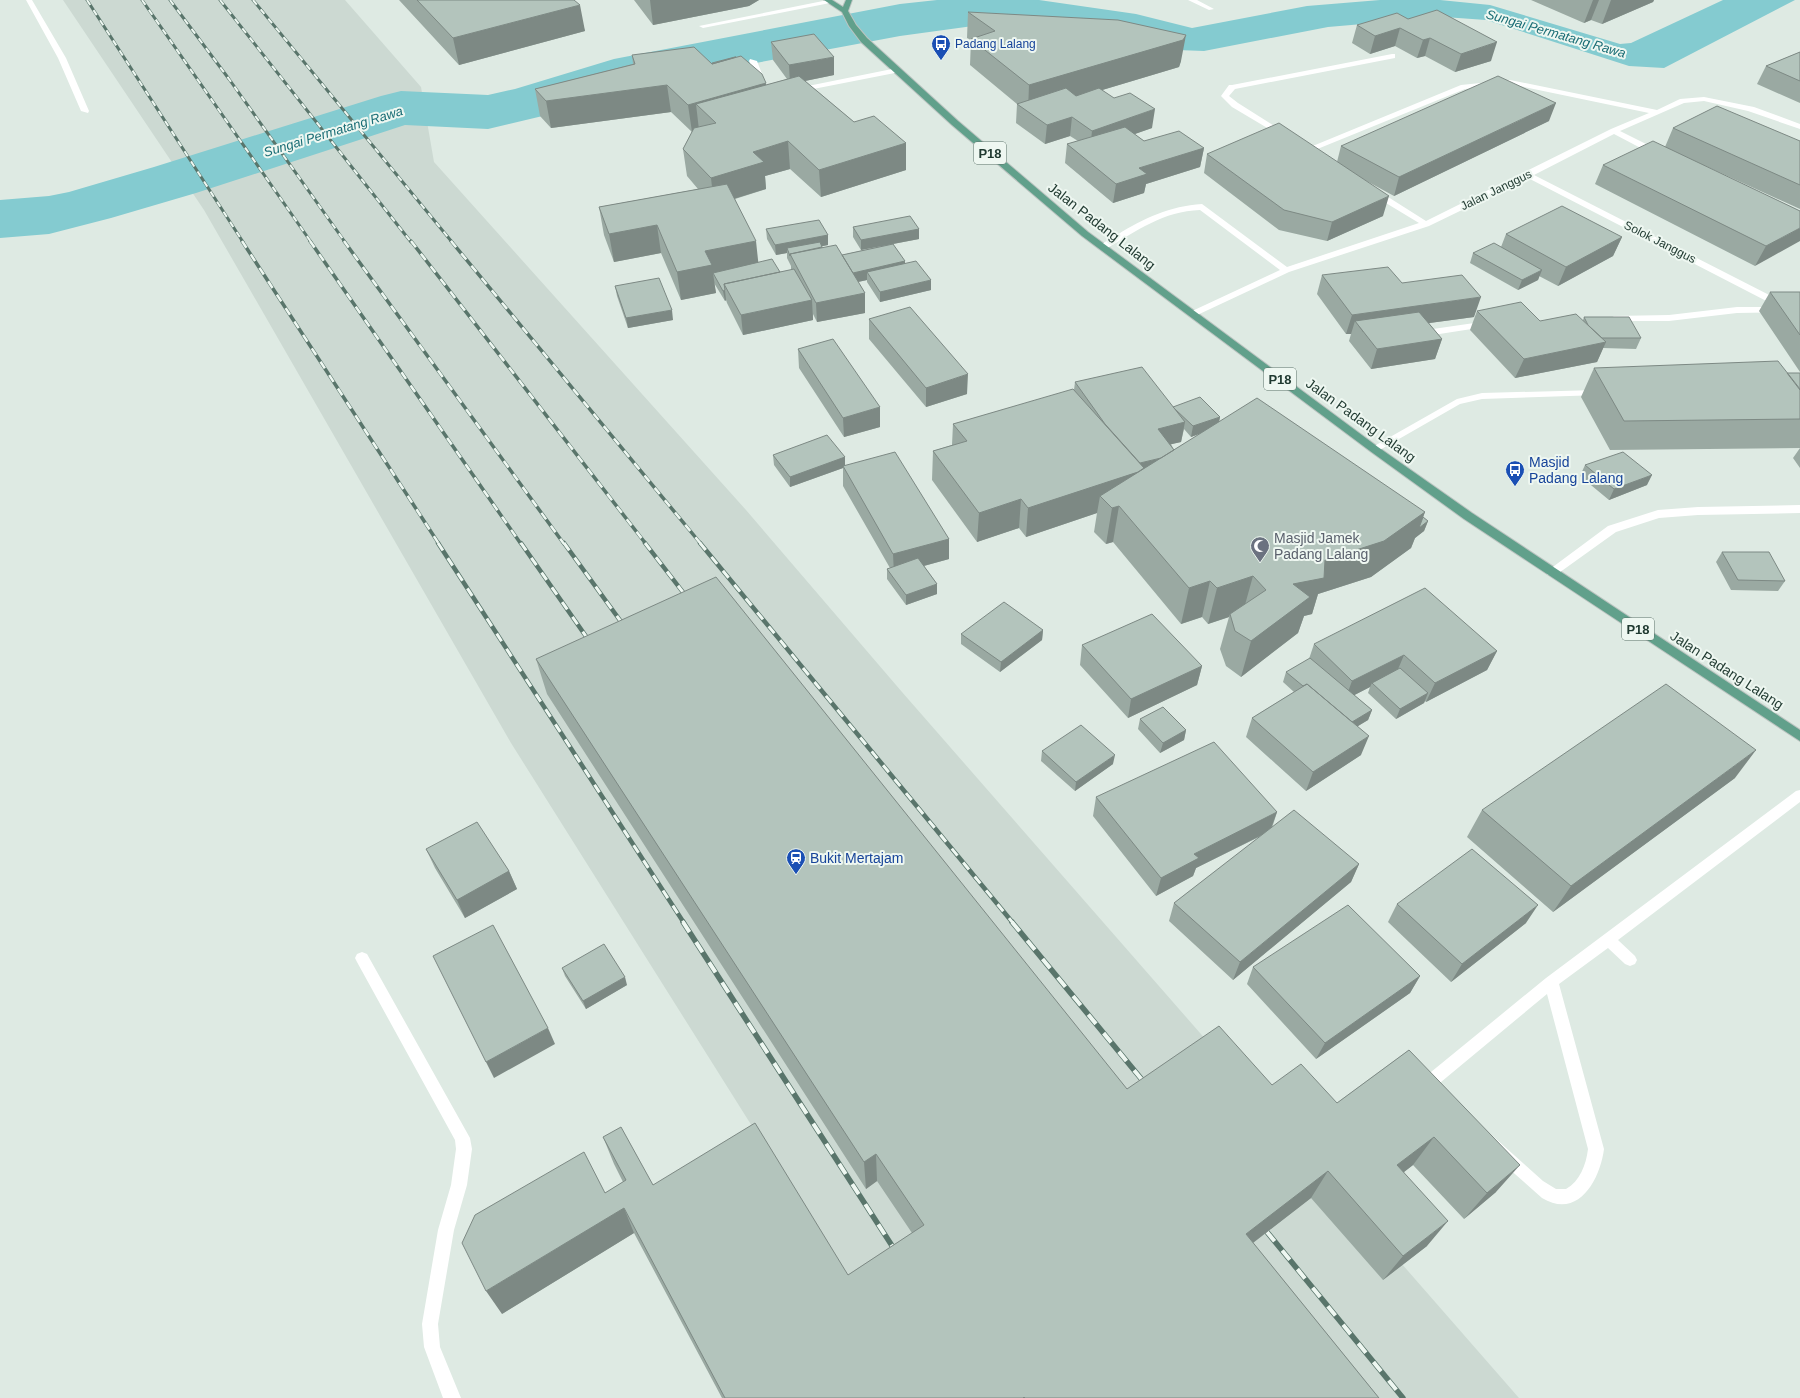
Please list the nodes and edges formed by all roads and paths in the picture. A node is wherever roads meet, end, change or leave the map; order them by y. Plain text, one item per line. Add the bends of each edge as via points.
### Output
1 (29, 0) edge
2 (783, 0) edge
3 (849, 0) edge
4 (1191, 0) edge
5 (827, 1) edge
6 (789, 9) junction
7 (1211, 9) dead end
8 (846, 14) junction
9 (703, 26) dead end
10 (1392, 56) dead end
11 (753, 61) dead end
12 (897, 70) junction
13 (792, 91) edge
14 (770, 92) edge
15 (85, 111) dead end
16 (1657, 112) junction
17 (1800, 127) edge
18 (1614, 131) junction
19 (1662, 156) edge
20 (1528, 175) junction
21 (1366, 187) edge
22 (1426, 224) junction
23 (1103, 247) junction
24 (1286, 270) junction
25 (1795, 309) edge
26 (1193, 314) junction
27 (1606, 319) edge
28 (1496, 323) edge
29 (1433, 332) edge
30 (1609, 392) edge
31 (1374, 449) junction
32 (1800, 509) edge
33 (1552, 572) junction
34 (1800, 736) edge
35 (1800, 795) edge
36 (1609, 940) junction
37 (362, 958) dead end
38 (1630, 960) dead end
39 (1551, 982) junction
40 (452, 1398) edge

1 - 15 street via 62,58
2 - 6 street
3 - 8 main road
4 - 7 street
5 - 6 street
5 - 8 main road, Jalan Padang Lalang / P18
6 - 9 street
8 - 12 main road, Jalan Padang Lalang / P18 via 864,40
10 - 16 street via 1232,87 1225,96 1303,148 1464,87 1510,82
11 - 14 street via 764,88
12 - 13 street
12 - 23 main road, Jalan Padang Lalang / P18 via 961,128
16 - 17 street, Jalan Janggus via 1683,101 1704,99 1752,109
16 - 18 street, Jalan Janggus
18 - 19 street
18 - 20 street, Jalan Janggus
20 - 22 street, Jalan Janggus
20 - 25 street, Solok Janggus
21 - 22 street
22 - 24 street, Jalan Janggus
23 - 24 street via 1166,211 1186,206 1202,207
23 - 26 main road, Jalan Padang Lalang / P18
24 - 26 street, Jalan Janggus
25 - 27 street via 1737,310 1669,318
26 - 31 main road, Jalan Padang Lalang / P18
28 - 29 street
30 - 31 street via 1482,396 1457,402
31 - 33 main road, Jalan Padang Lalang / P18
32 - 33 street via 1658,514 1612,529
33 - 34 main road, Jalan Padang Lalang / P18
35 - 36 street
36 - 38 street
36 - 39 street
37 - 40 street via 462,1138 464,1149 460,1185 446,1230 430,1324 432,1347
39 - 39 street via 1596,1149 1596,1162 1591,1173 1573,1195 1557,1197 1538,1186 1435,1094 1432,1085 1436,1077

